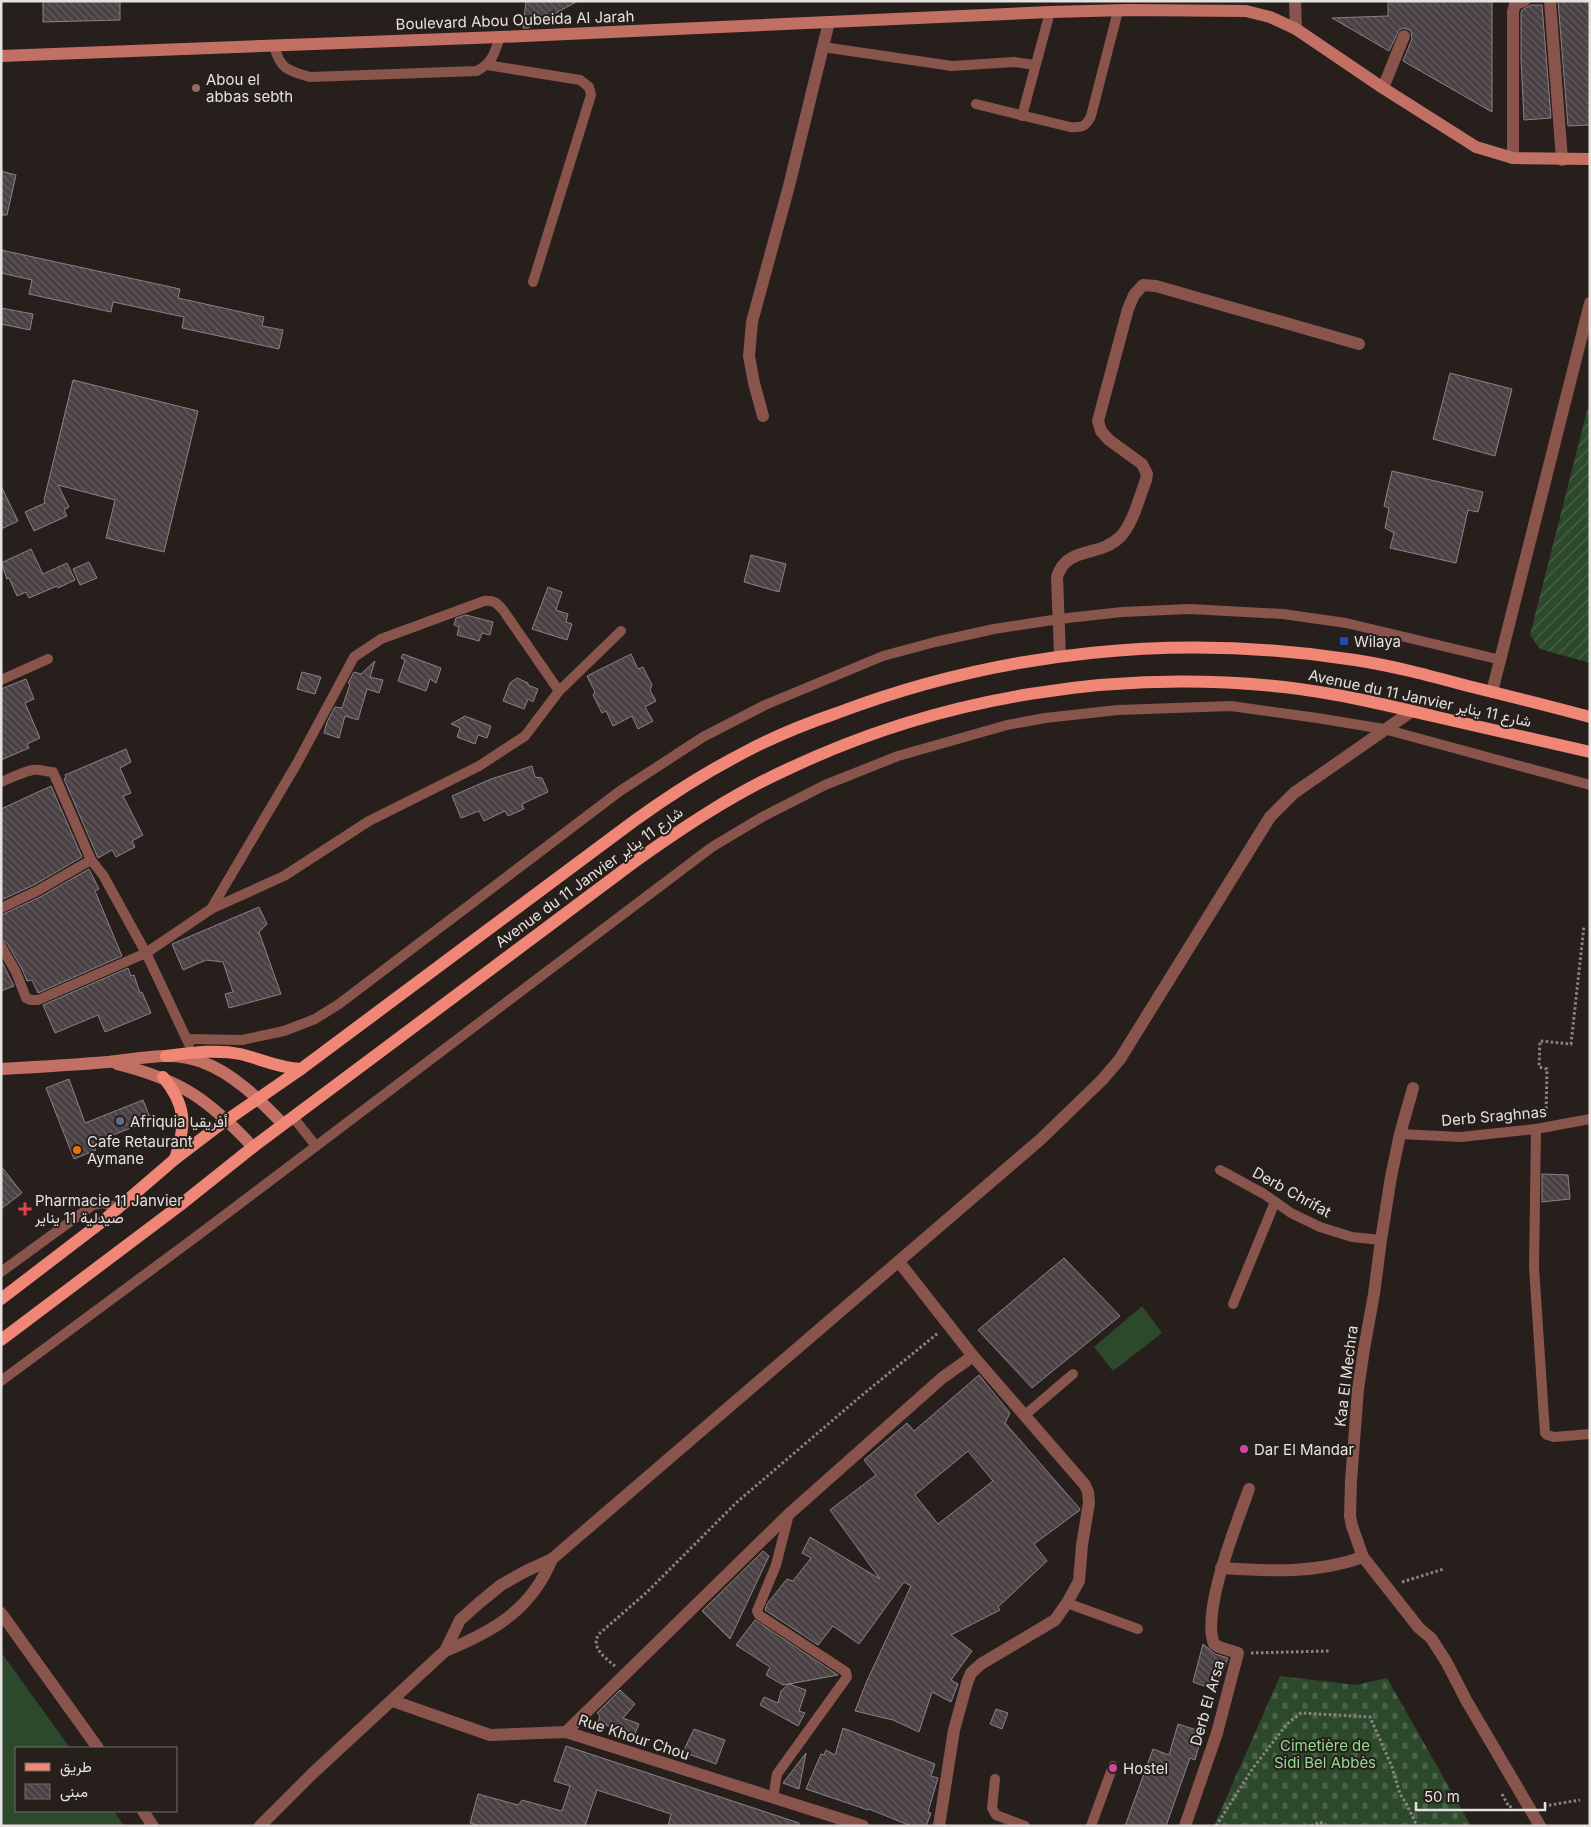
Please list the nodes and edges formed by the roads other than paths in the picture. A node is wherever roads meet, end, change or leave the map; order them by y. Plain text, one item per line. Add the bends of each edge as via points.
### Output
1 (1295, 1) edge
2 (1524, 1) edge
3 (1550, 1) edge
4 (1125, 8) edge
5 (1050, 12) junction
6 (829, 22) junction
7 (1296, 29) junction
8 (1404, 36) dead end
9 (500, 37) junction
10 (274, 46) junction
11 (823, 47) junction
12 (1, 56) edge
13 (487, 65) junction
14 (1035, 65) junction
15 (1383, 88) junction
16 (976, 104) dead end
17 (1022, 116) junction
18 (1513, 158) junction
19 (1590, 159) edge
20 (1562, 160) junction
21 (533, 282) dead end
22 (1590, 303) edge
23 (1359, 344) dead end
24 (763, 416) dead end
25 (1059, 619) junction
26 (621, 631) dead end
27 (1060, 656) junction
28 (48, 659) dead end
29 (1501, 660) junction
30 (1, 680) edge
31 (559, 691) junction
32 (1492, 692) junction
33 (1412, 710) junction
34 (1590, 716) edge
35 (1384, 730) junction
36 (1590, 752) edge
37 (1, 782) edge
38 (1590, 785) edge
39 (91, 860) junction
40 (1, 908) edge
41 (211, 909) junction
42 (1, 946) edge
43 (146, 953) junction
44 (187, 1039) junction
45 (192, 1052) junction
46 (166, 1056) junction
47 (110, 1062) junction
48 (1, 1069) edge
49 (301, 1069) junction
50 (163, 1077) junction
51 (1413, 1088) dead end
52 (258, 1099) junction
53 (1590, 1119) edge
54 (227, 1120) junction
55 (288, 1120) junction
56 (1541, 1128) junction
57 (1400, 1134) junction
58 (316, 1146) junction
59 (252, 1147) junction
60 (175, 1159) junction
61 (1220, 1170) dead end
62 (1275, 1202) junction
63 (119, 1208) junction
64 (1380, 1240) junction
65 (899, 1262) junction
66 (1, 1272) edge
67 (1, 1299) edge
68 (1233, 1304) dead end
69 (1, 1340) edge
70 (974, 1356) junction
71 (1073, 1374) dead end
72 (1, 1381) edge
73 (1025, 1415) junction
74 (1590, 1434) edge
75 (1249, 1489) dead end
76 (789, 1514) junction
77 (1363, 1557) junction
78 (552, 1559) junction
79 (1221, 1568) junction
80 (1067, 1603) junction
81 (1, 1613) edge
82 (1138, 1629) dead end
83 (444, 1651) junction
84 (393, 1700) junction
85 (566, 1732) junction
86 (97, 1747) edge
87 (1113, 1766) dead end
88 (995, 1779) dead end
89 (772, 1798) junction
90 (144, 1812) edge
91 (153, 1826) edge
92 (260, 1826) edge
93 (863, 1826) edge
94 (939, 1826) edge
95 (1025, 1826) edge
96 (1091, 1826) edge
97 (1185, 1826) edge
98 (1540, 1826) edge

1 - 7 street
2 - 18 street via 1515,4 1513,12
3 - 20 street
4 - 5 street, Boulevard Abou Oubeida Al Jarah
4 - 7 street, Boulevard Abou Oubeida Al Jarah via 1246,11
4 - 17 lane via 1088,123 1081,128 1070,127
5 - 6 street, Boulevard Abou Oubeida Al Jarah
5 - 14 lane
6 - 9 street, Boulevard Abou Oubeida Al Jarah
6 - 11 street
7 - 15 street, Boulevard Abou Oubeida Al Jarah
8 - 15 street
9 - 10 street, Boulevard Abou Oubeida Al Jarah
9 - 13 lane via 494,56
10 - 12 street, Boulevard Abou Oubeida Al Jarah
10 - 13 lane via 284,67 310,76 477,71
11 - 14 lane via 952,66 1014,62
11 - 24 street via 752,322 749,356
13 - 21 lane via 580,80 589,87 592,95
14 - 17 lane
15 - 18 street, Boulevard Abou Oubeida Al Jarah via 1476,147
16 - 17 lane
18 - 20 street, Boulevard Abou Oubeida Al Jarah
19 - 20 street, Boulevard Abou Oubeida Al Jarah
22 - 29 street
23 - 25 street via 1143,285 1128,309 1098,421 1109,440 1142,464 1146,480 1121,536 1105,548 1069,558 1062,565 1057,577
25 - 27 street
25 - 29 lane via 1122,612 1190,610 1283,614 1346,623
25 - 44 lane via 994,629 883,656 765,705 703,738 620,791 326,1012 291,1029 242,1040
26 - 31 lane
27 - 32 main road, Avenue du 11 Janvier شارع 11 يناير via 1171,647 1260,649 1357,660
27 - 49 main road, Avenue du 11 Janvier شارع 11 يناير via 976,670 891,693 806,723 743,752 634,820
28 - 30 lane
29 - 32 street
31 - 41 lane via 525,736 478,766 368,821 284,876
31 - 41 lane via 498,603 492,600 381,639 360,652 347,667 317,727
32 - 34 main road, Avenue du 11 Janvier شارع 11 يناير
33 - 35 street
33 - 36 main road, Avenue du 11 Janvier شارع 11 يناير
33 - 55 main road, Avenue du 11 Janvier شارع 11 يناير via 1286,687 1151,682 1025,694 963,707 875,733 786,769 670,836
35 - 38 lane
35 - 58 lane via 1231,706 1118,710 1007,725 891,759 825,786 764,816 712,847
35 - 65 street via 1294,793 1270,817 1120,1059 1102,1080 1041,1140
37 - 39 lane via 32,770 53,772
39 - 40 lane
39 - 43 lane
41 - 43 lane
42 - 43 lane via 26,998 31,1000 38,1000
43 - 44 lane
44 - 45 lane
45 - 46 main road
45 - 49 main road via 239,1054
46 - 47 street
46 - 52 street via 204,1062
47 - 48 street
47 - 50 street
49 - 52 main road, Avenue du 11 Janvier شارع 11 يناير
50 - 54 street via 190,1091
50 - 60 main road via 175,1092 182,1112 182,1132
51 - 57 street, Kaa El Mechra
52 - 54 main road, Avenue du 11 Janvier شارع 11 يناير
52 - 55 street
53 - 56 lane, Derb Sraghnas
54 - 59 street
54 - 60 main road, Avenue du 11 Janvier شارع 11 يناير
55 - 58 lane
55 - 59 main road, Avenue du 11 Janvier شارع 11 يناير
56 - 57 lane, Derb Sraghnas via 1461,1137
56 - 74 lane via 1534,1268 1545,1433 1550,1437
57 - 64 street, Kaa El Mechra
58 - 72 lane
59 - 69 main road, Avenue du 11 Janvier شارع 11 يناير
60 - 63 main road, Avenue du 11 Janvier شارع 11 يناير
61 - 62 lane, Derb Chrifat
62 - 64 lane, Derb Chrifat via 1338,1234
62 - 68 lane
63 - 66 lane via 103,1203 93,1205
63 - 67 main road, Avenue du 11 Janvier شارع 11 يناير
64 - 77 street, Kaa El Mechra via 1358,1389 1350,1516
65 - 70 street
65 - 78 street
70 - 73 street
70 - 76 street via 942,1378
71 - 73 lane
73 - 80 street via 1088,1492 1079,1581
75 - 79 street, Derb El Arsa
76 - 85 street
76 - 89 lane via 776,1565 757,1611 846,1672 847,1678 777,1774
77 - 79 street via 1344,1564 1281,1572
77 - 98 street, Kaa El Mechra via 1419,1628 1436,1644
78 - 83 street via 501,1585 479,1603 460,1620
78 - 83 street via 544,1579 514,1614 474,1639
79 - 97 street, Derb El Arsa via 1210,1626 1211,1638 1214,1644 1238,1653 1217,1733
80 - 82 lane
80 - 94 street via 1055,1620 981,1664 966,1683 954,1730
81 - 86 street
83 - 84 street
84 - 85 street, Rue Khour Chou via 490,1735
84 - 92 street
85 - 89 street, Rue Khour Chou
87 - 96 lane
88 - 95 lane via 994,1812
89 - 93 street, Rue Khour Chou
90 - 91 street

